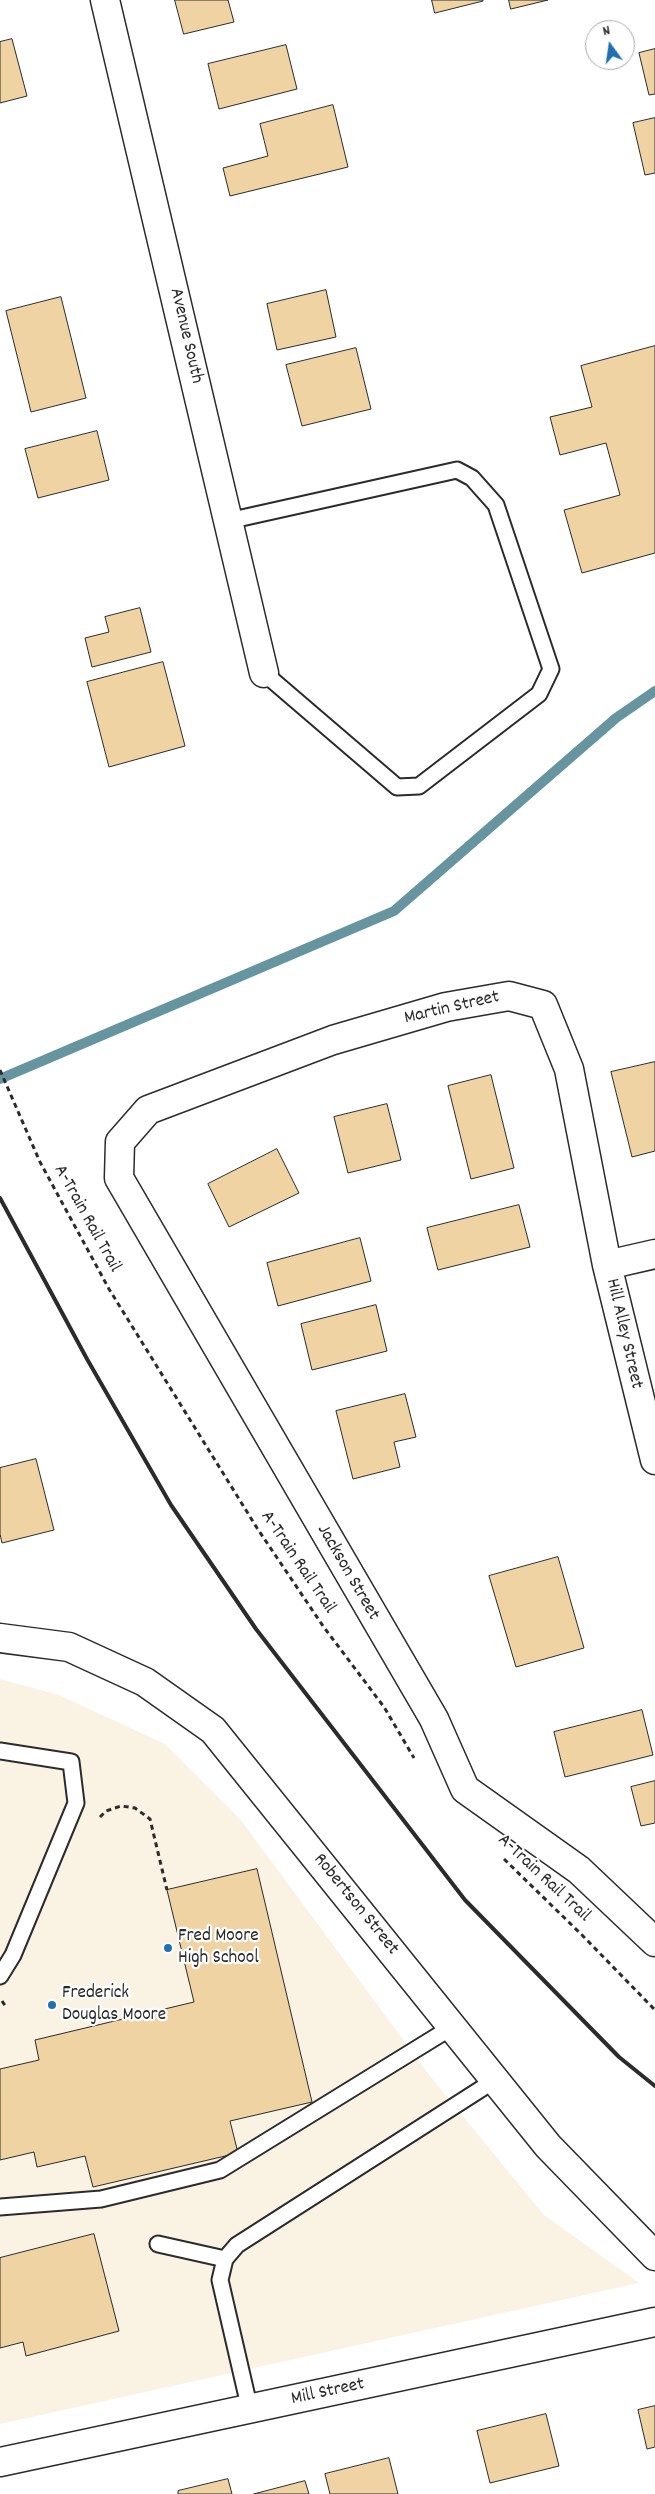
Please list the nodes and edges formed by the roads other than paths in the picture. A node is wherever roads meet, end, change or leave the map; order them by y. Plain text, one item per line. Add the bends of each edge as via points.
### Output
1 (105, 0) edge
2 (228, 521) junction
3 (264, 673) joint
4 (120, 1142) joint
5 (655, 1254) edge
6 (607, 1265) junction
7 (655, 1460) edge
8 (0, 1638) edge
9 (0, 1751) edge
10 (655, 1942) edge
11 (0, 1976) edge
12 (452, 2027) junction
13 (495, 2080) junction
14 (0, 2207) edge
15 (158, 2244) dead end
16 (655, 2256) edge
17 (225, 2259) junction
18 (655, 2322) edge
19 (250, 2410) junction
20 (0, 2462) edge

1 - 2 street, Avenue South
2 - 3 street, Avenue South
2 - 3 lane via 457,470 472,478 496,505 551,670 539,694 419,786 397,787
4 - 6 street, Martin Street via 148,1110 332,1040 446,1007 509,996 517,998 543,1005 569,1069
4 - 10 street, Jackson Street via 119,1178 434,1719 465,1789 579,1870
5 - 6 street
6 - 7 street, Hill Alley Street
8 - 12 street, Robertson Street via 69,1647 145,1682 213,1730
9 - 11 lane via 71,1762 76,1803 13,1955
12 - 13 street, Robertson Street
12 - 14 lane via 220,2170 101,2199
13 - 16 street, Robertson Street via 548,2146
13 - 17 lane via 237,2245
15 - 17 lane
17 - 19 lane via 220,2280
18 - 19 street, Mill Street
19 - 20 street, Mill Street

